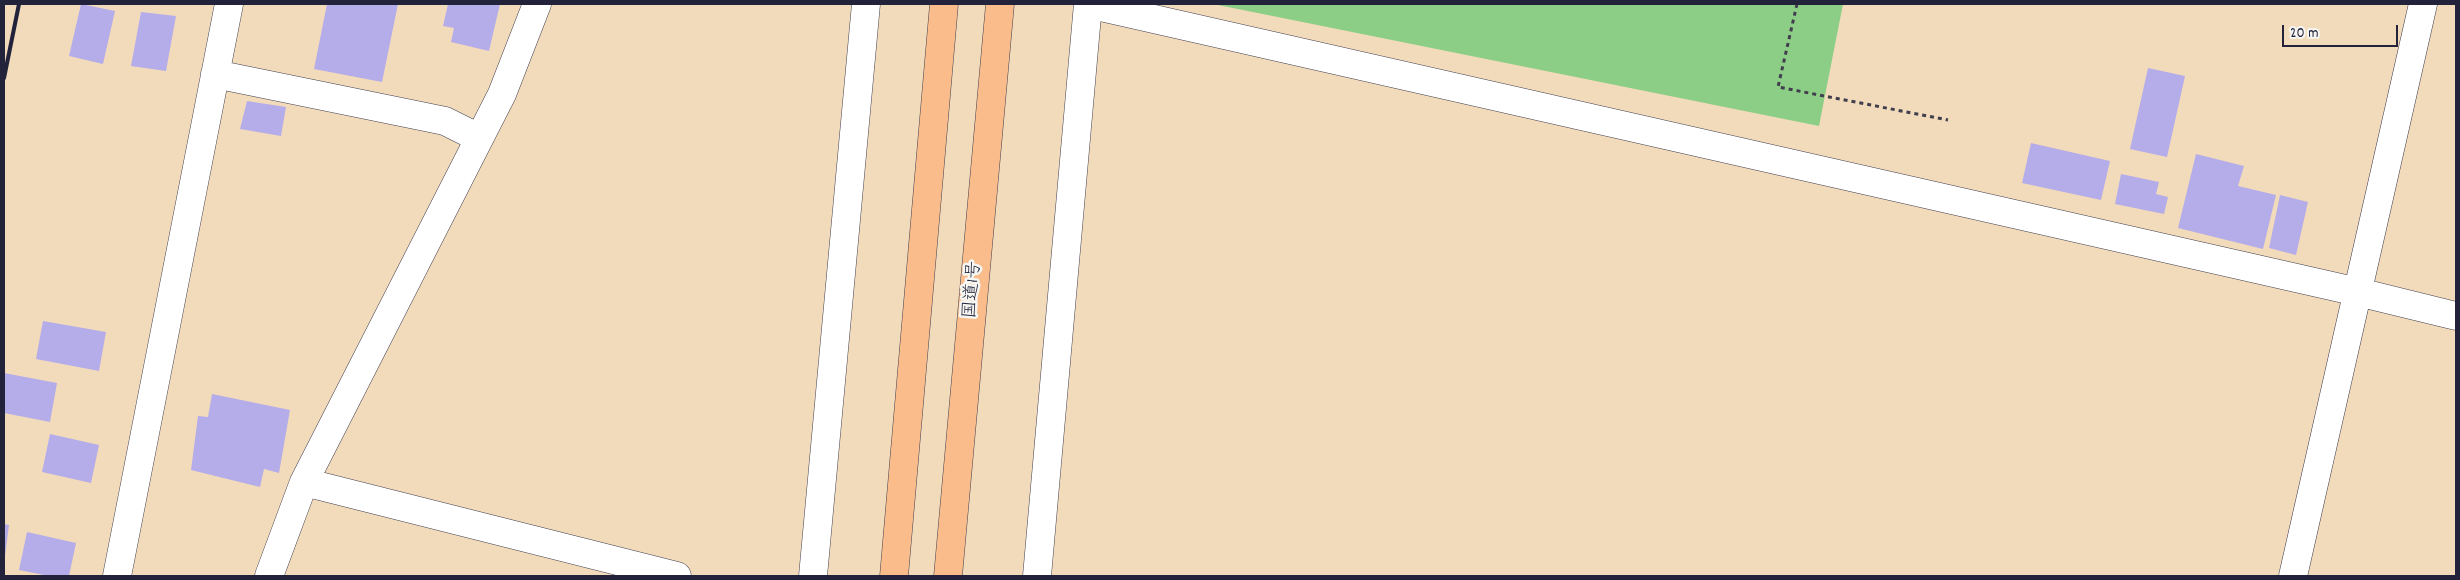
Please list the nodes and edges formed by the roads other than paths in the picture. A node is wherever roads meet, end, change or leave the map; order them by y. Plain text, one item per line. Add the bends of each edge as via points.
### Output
1 (229, 4) edge
2 (537, 4) edge
3 (866, 4) edge
4 (944, 4) edge
5 (1000, 4) edge
6 (1088, 4) edge
7 (2424, 4) edge
8 (215, 74) junction
9 (480, 138) junction
10 (2358, 292) junction
11 (2456, 316) edge
12 (304, 482) junction
13 (117, 576) edge
14 (269, 576) edge
15 (677, 576) edge
16 (813, 576) edge
17 (894, 576) edge
18 (948, 576) edge
19 (1038, 576) edge
20 (2293, 576) edge

1 - 8 street
2 - 9 street via 502,94
3 - 16 street
4 - 17 highway
5 - 18 highway, 国道1号
6 - 10 street
6 - 19 street
7 - 10 street
8 - 9 street via 445,121
8 - 13 street
9 - 12 street
10 - 11 street
10 - 20 street
12 - 14 street
12 - 15 street

